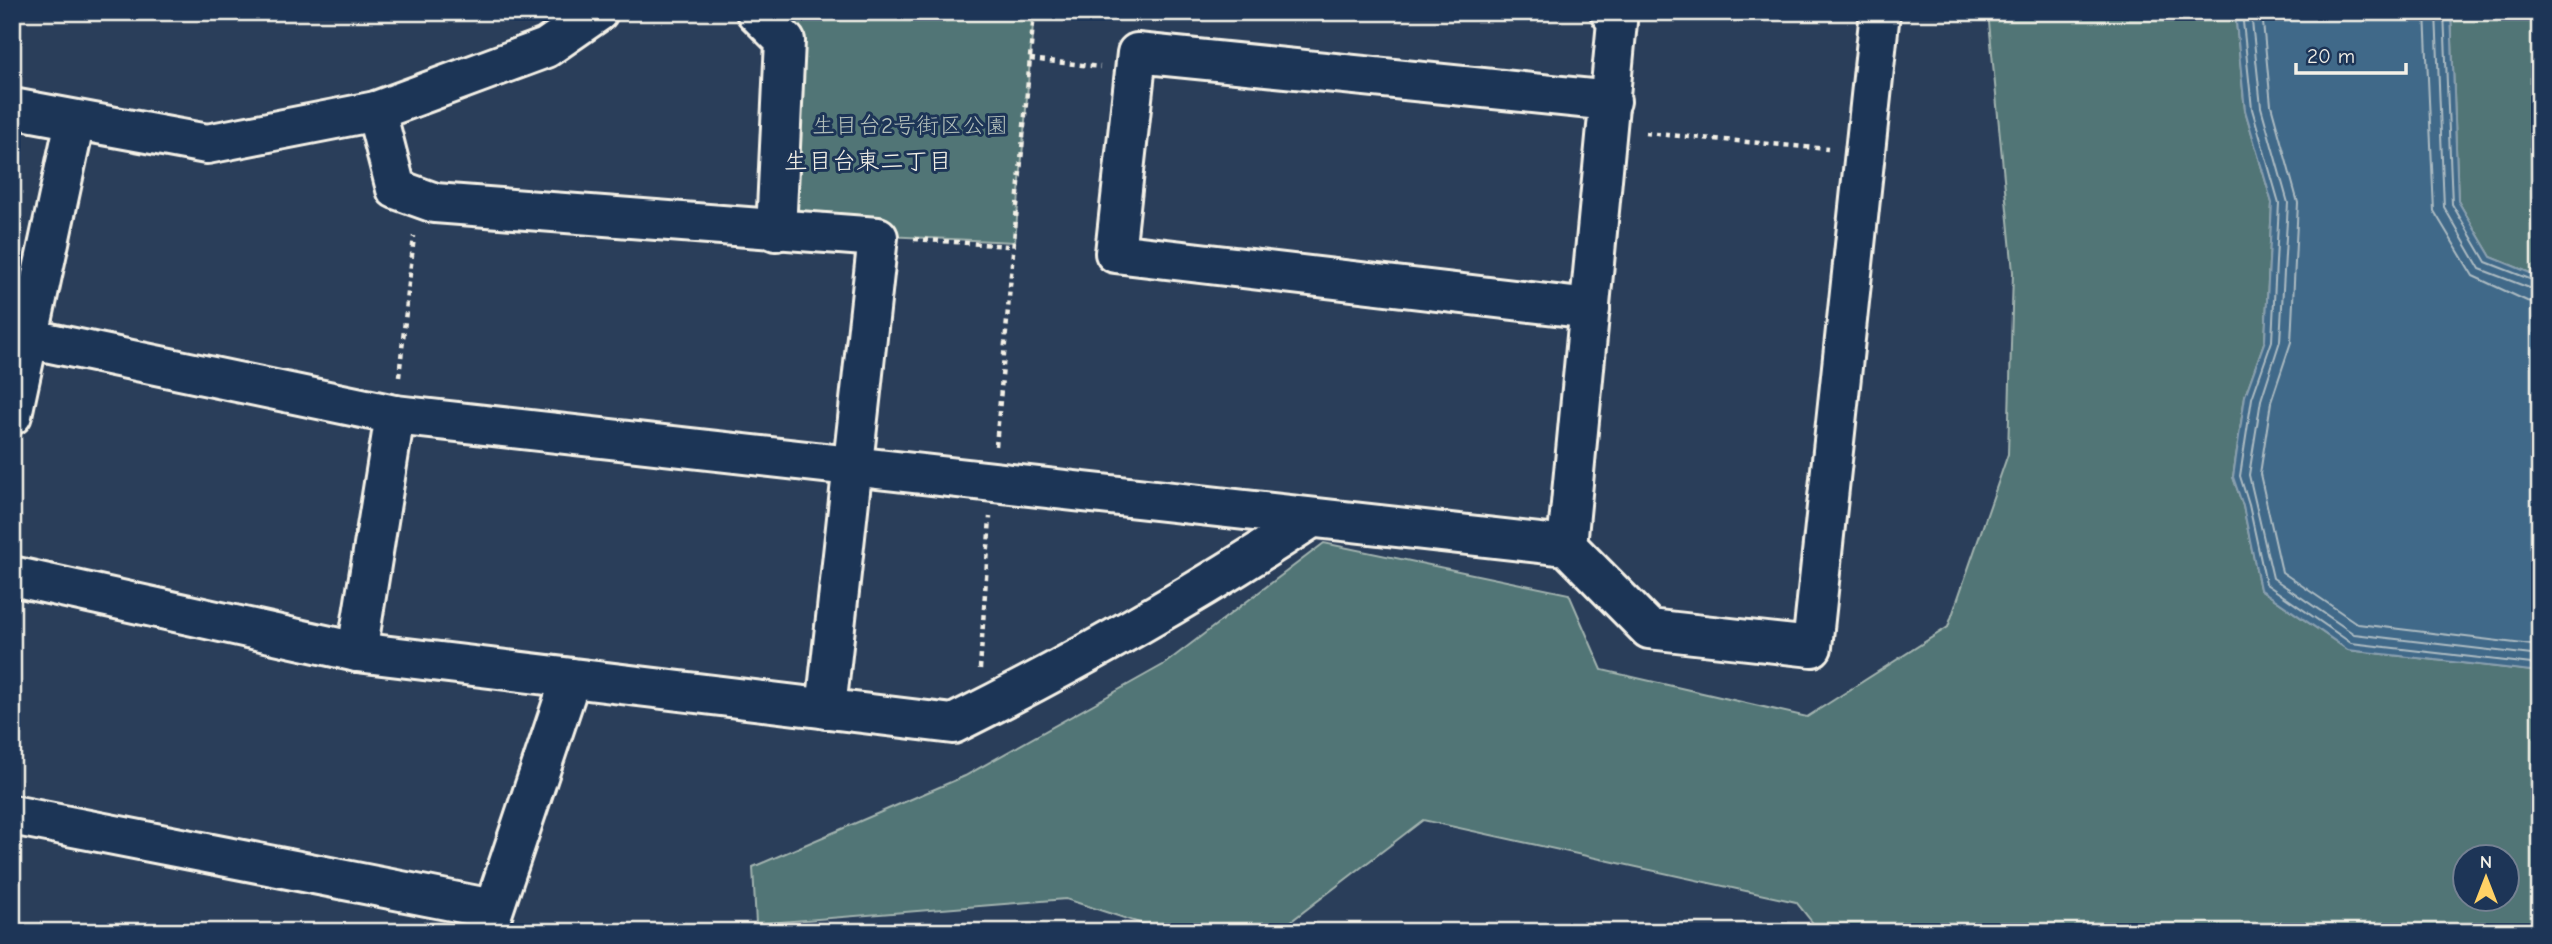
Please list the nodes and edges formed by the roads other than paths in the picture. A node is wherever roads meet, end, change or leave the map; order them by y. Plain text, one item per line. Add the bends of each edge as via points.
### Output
1 (598, 12) edge
2 (756, 12) edge
3 (1610, 12) edge
4 (1880, 12) edge
5 (12, 108) edge
6 (376, 111) junction
7 (1610, 115) junction
8 (75, 121) junction
9 (776, 231) junction
10 (1590, 309) junction
11 (21, 336) edge
12 (12, 415) edge
13 (395, 415) junction
14 (854, 466) junction
15 (1312, 518) junction
16 (1567, 546) junction
17 (12, 576) edge
18 (357, 652) junction
19 (571, 678) junction
20 (826, 709) junction
21 (12, 815) edge
22 (490, 920) edge

1 - 6 street via 546,47
2 - 9 street via 785,41
3 - 7 street via 1618,22
4 - 16 street via 1812,647 1649,629
5 - 8 street
6 - 8 street via 207,144
6 - 9 street via 396,188 435,203
7 - 10 street
7 - 10 street via 1137,53 1115,253
8 - 11 street
9 - 14 street via 878,237
10 - 16 street
11 - 12 street
11 - 13 street
13 - 14 street
13 - 18 street
14 - 15 street
14 - 20 street
15 - 16 street
15 - 20 street via 1208,587 953,724
17 - 18 street
18 - 19 street
19 - 20 street
19 - 22 street
21 - 22 street

